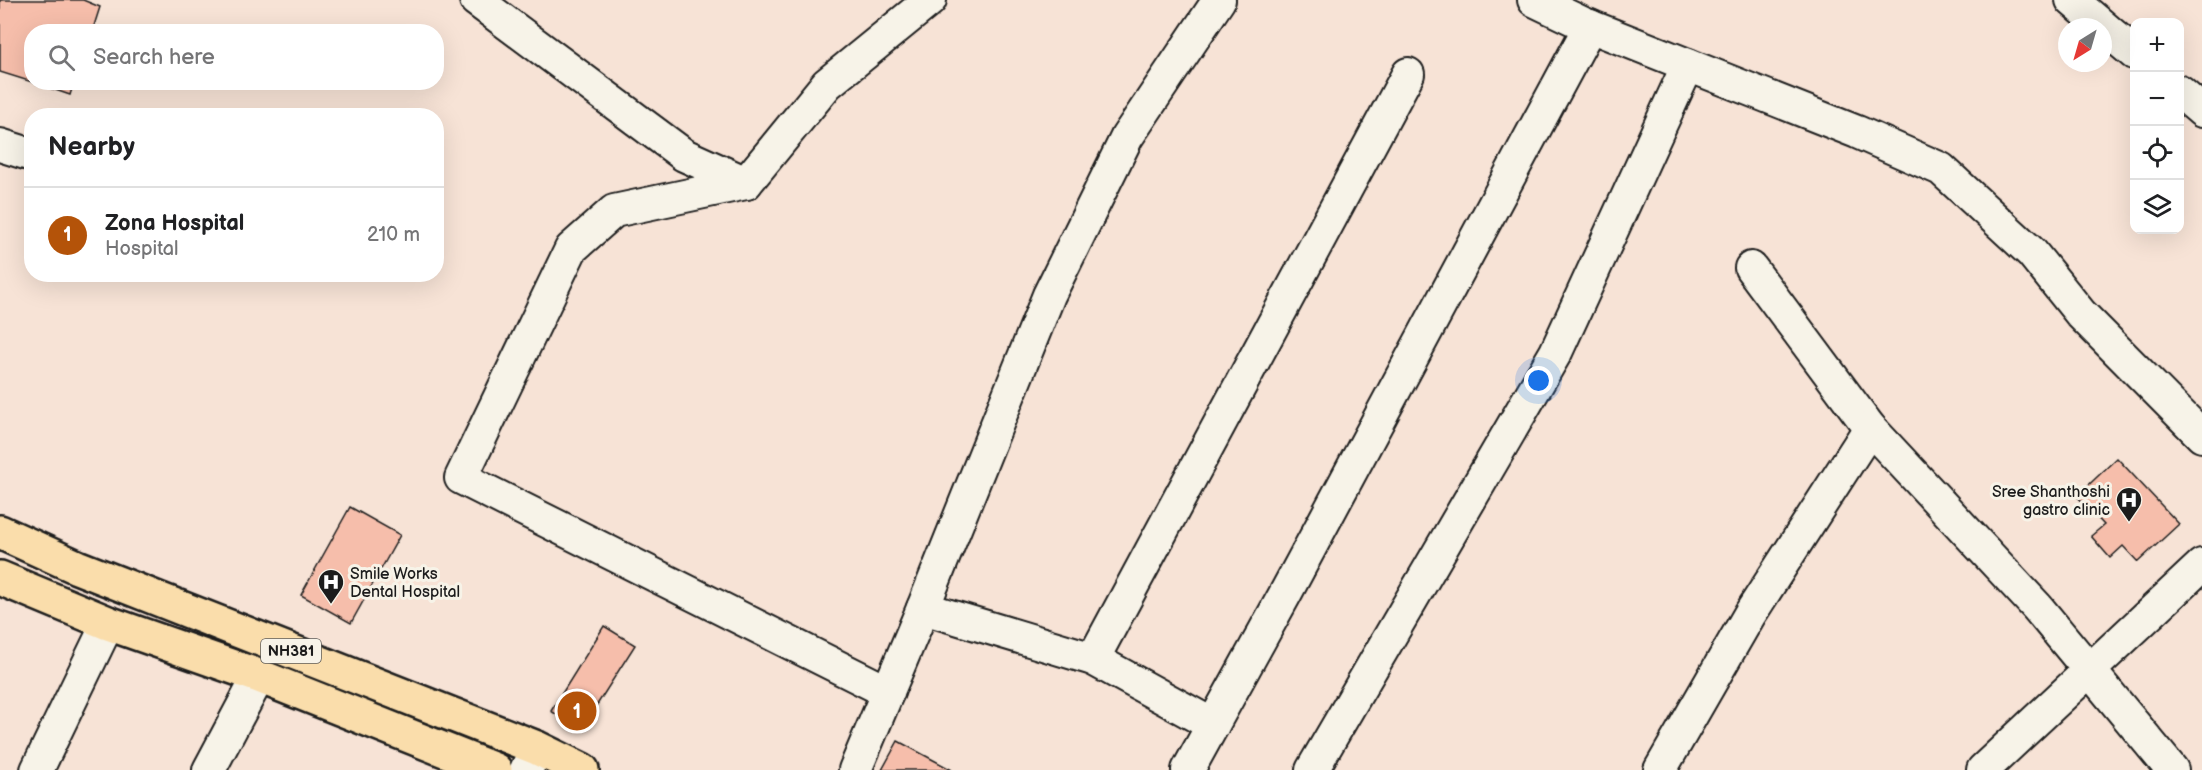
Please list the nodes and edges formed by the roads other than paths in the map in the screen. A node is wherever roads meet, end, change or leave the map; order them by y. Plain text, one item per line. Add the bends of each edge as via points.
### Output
1 (476, 0) edge
2 (930, 0) edge
3 (1220, 0) edge
4 (1534, 0) edge
5 (2072, 0) edge
6 (1590, 27) junction
7 (2130, 50) edge
8 (1688, 65) junction
9 (1408, 74) dead end
10 (2184, 95) edge
11 (2202, 111) edge
12 (0, 145) edge
13 (24, 152) edge
14 (746, 183) junction
15 (1751, 268) dead end
16 (1870, 428) junction
17 (2202, 436) edge
18 (0, 532) edge
19 (2202, 565) edge
20 (0, 578) edge
21 (923, 608) junction
22 (108, 623) junction
23 (1093, 659) junction
24 (2089, 670) junction
25 (259, 676) junction
26 (888, 692) junction
27 (1213, 725) junction
28 (532, 759) edge
29 (37, 770) edge
30 (209, 770) edge
31 (495, 770) edge
32 (582, 770) edge
33 (855, 770) edge
34 (1188, 770) edge
35 (1312, 770) edge
36 (1660, 770) edge
37 (1983, 770) edge
38 (2172, 770) edge

1 - 14 street via 684,155
2 - 14 street via 827,84
3 - 21 street via 1128,137 1049,295
4 - 6 street
5 - 7 street
6 - 8 street
6 - 27 street
8 - 17 street via 1941,169 2032,253 2081,314
8 - 35 street via 1556,352
9 - 23 street
10 - 11 street
12 - 13 street
14 - 26 street via 614,211 571,249 461,478
15 - 16 street
16 - 24 street via 2037,608
16 - 36 street via 1750,614
18 - 28 highway, NH381
19 - 24 street
20 - 22 highway, NH381
21 - 23 street
21 - 26 street
22 - 25 highway, NH381
22 - 29 street
23 - 27 street
24 - 37 street
24 - 38 street
25 - 30 street
25 - 31 highway, NH381
26 - 33 street
27 - 34 street
28 - 32 highway, NH381

